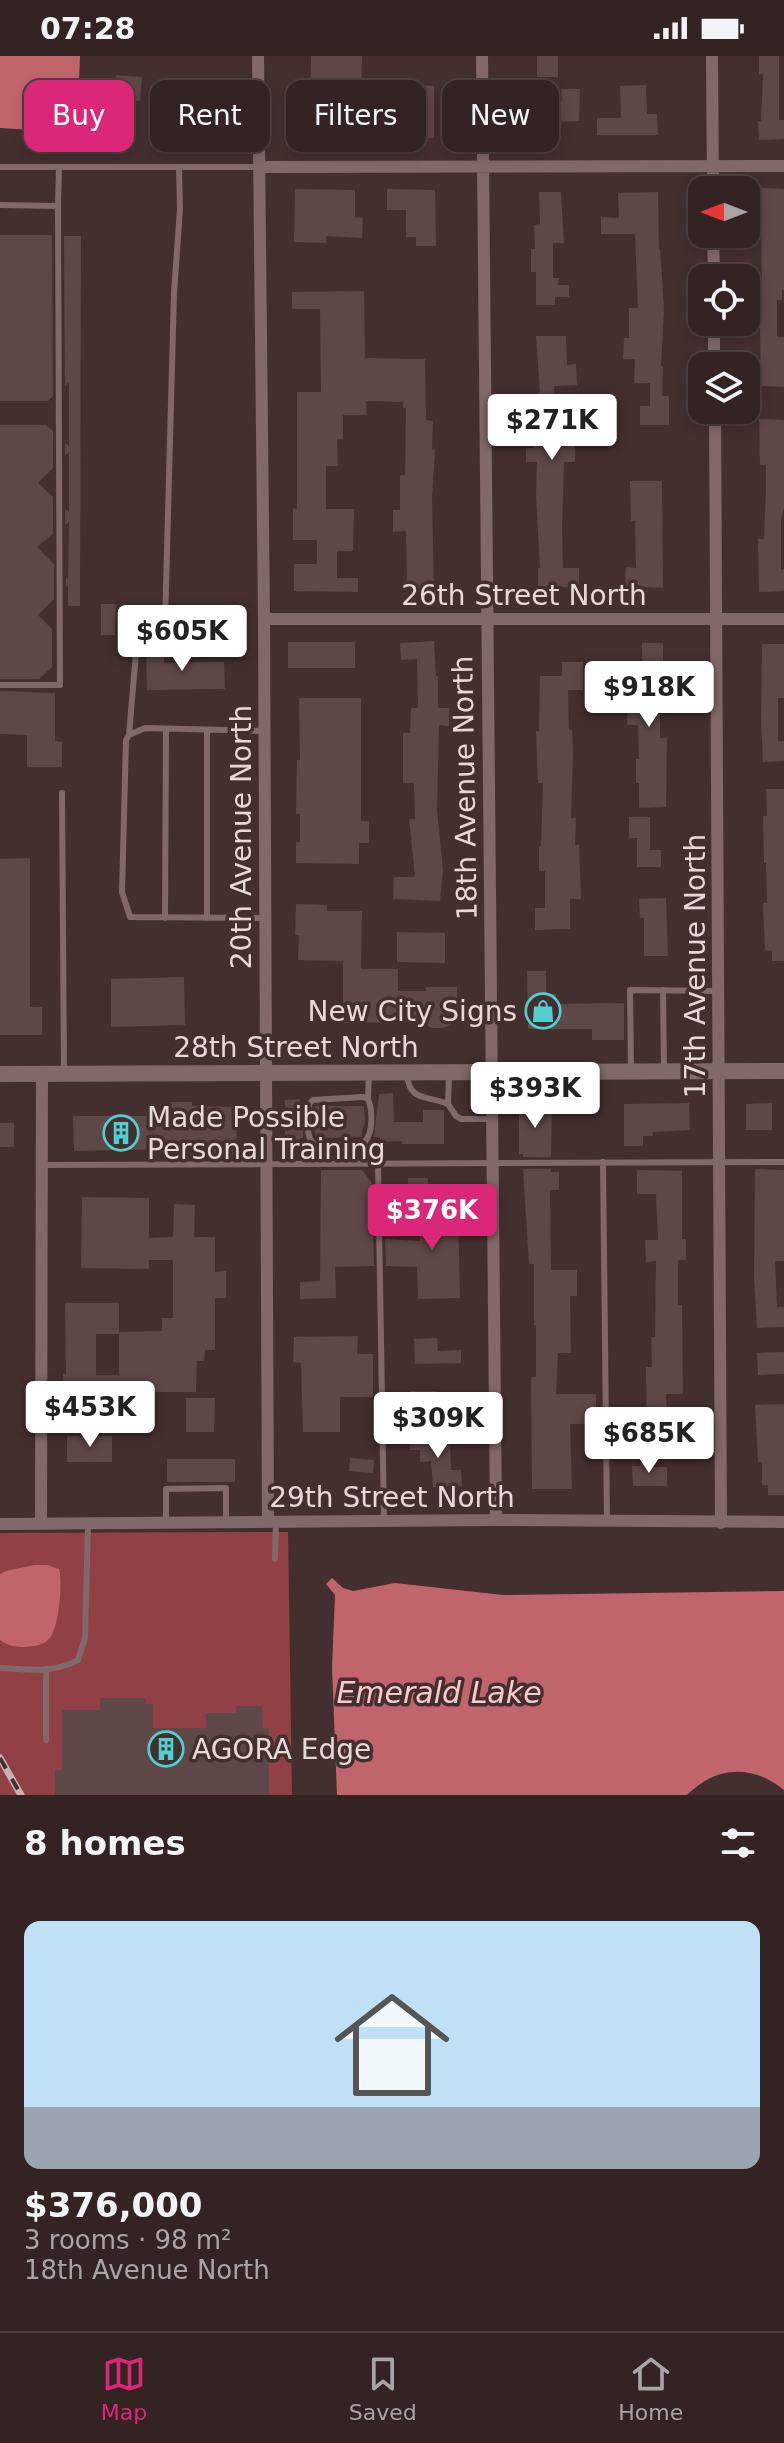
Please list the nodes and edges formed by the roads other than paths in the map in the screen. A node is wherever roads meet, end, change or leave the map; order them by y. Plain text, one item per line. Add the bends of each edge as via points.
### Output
1 (258, 56) edge
2 (482, 56) edge
3 (712, 56) edge
4 (713, 165) junction
5 (784, 166) edge
6 (0, 167) edge
7 (59, 167) junction
8 (260, 167) junction
9 (483, 167) junction
10 (179, 168) junction
11 (713, 176) edge
12 (0, 205) edge
13 (58, 206) junction
14 (715, 424) edge
15 (264, 619) junction
16 (487, 619) junction
17 (716, 619) junction
18 (784, 619) edge
19 (0, 685) edge
20 (166, 729) junction
21 (207, 730) junction
22 (264, 731) junction
23 (129, 735) junction
24 (62, 793) dead end
25 (165, 918) junction
26 (207, 918) junction
27 (265, 918) junction
28 (663, 990) junction
29 (719, 991) junction
30 (664, 1071) junction
31 (720, 1071) junction
32 (784, 1071) edge
33 (449, 1072) junction
34 (492, 1072) junction
35 (631, 1072) junction
36 (265, 1073) junction
37 (369, 1073) junction
38 (407, 1073) junction
39 (0, 1074) edge
40 (42, 1074) junction
41 (64, 1074) junction
42 (368, 1099) junction
43 (448, 1104) junction
44 (492, 1119) junction
45 (336, 1145) junction
46 (265, 1162) junction
47 (336, 1162) junction
48 (378, 1162) junction
49 (493, 1162) junction
50 (603, 1162) junction
51 (720, 1162) junction
52 (784, 1162) edge
53 (42, 1165) junction
54 (496, 1520) junction
55 (384, 1521) junction
56 (607, 1521) junction
57 (272, 1522) junction
58 (784, 1522) edge
59 (166, 1523) junction
60 (226, 1523) junction
61 (721, 1523) junction
62 (0, 1524) edge
63 (41, 1524) junction
64 (88, 1524) junction
65 (275, 1559) dead end
66 (0, 1668) edge
67 (46, 1669) junction
68 (46, 1740) dead end

1 - 8 street, 20th Avenue North
2 - 9 street, 18th Avenue North
3 - 4 street
4 - 5 street
4 - 9 street
4 - 11 street
6 - 7 lane
7 - 10 lane
7 - 13 lane
8 - 9 street
8 - 10 lane
8 - 15 street, 20th Avenue North
9 - 16 street, 18th Avenue North
10 - 23 lane via 165,624 137,641
12 - 13 lane
13 - 19 lane via 60,685
14 - 17 street, 17th Avenue North
15 - 16 street, 26th Street North
15 - 22 street, 20th Avenue North
16 - 17 street, 26th Street North
16 - 34 street, 18th Avenue North
17 - 18 street, 26th Street North
17 - 29 street, 17th Avenue North
20 - 21 lane
20 - 23 lane via 145,728
20 - 25 lane
21 - 22 lane
21 - 26 lane
22 - 27 street, 20th Avenue North
23 - 25 lane via 122,892 130,917
24 - 41 lane
25 - 26 lane
26 - 27 lane
27 - 36 street, 20th Avenue North
28 - 29 lane
28 - 30 lane
28 - 35 lane via 630,990
29 - 31 street, 17th Avenue North
30 - 31 street, 28th Street North
30 - 35 street, 28th Street North
31 - 32 street, 28th Street North
31 - 51 street, 17th Avenue North
33 - 34 street, 28th Street North
33 - 38 street, 28th Street North
33 - 43 lane
34 - 35 street, 28th Street North
34 - 44 street, 18th Avenue North
36 - 37 street, 28th Street North
36 - 41 street, 28th Street North
36 - 46 street, 20th Avenue North
37 - 38 street, 28th Street North
37 - 42 lane
38 - 43 lane via 416,1096
39 - 40 street, 28th Street North
40 - 41 street, 28th Street North
40 - 53 street
42 - 45 lane via 369,1138 358,1145
42 - 45 lane via 319,1098 309,1104 311,1142
43 - 44 lane via 461,1119
44 - 49 street, 18th Avenue North
45 - 47 lane
46 - 47 lane
46 - 53 lane
46 - 57 street, 20th Avenue North
47 - 48 lane
48 - 49 lane
48 - 55 lane
49 - 50 lane
49 - 54 street, 18th Avenue North
50 - 51 lane
50 - 56 lane
51 - 52 lane
51 - 61 street, 17th Avenue North
53 - 63 street
54 - 55 street, 29th Street North
54 - 56 street, 29th Street North
55 - 57 street, 29th Street North
56 - 61 street, 29th Street North
57 - 60 street, 29th Street North
57 - 65 lane
58 - 61 street, 29th Street North
59 - 60 street, 29th Street North
59 - 60 lane via 166,1489 226,1488
59 - 64 street, 29th Street North
62 - 63 street, 29th Street North
63 - 64 street, 29th Street North
64 - 67 lane via 85,1638 78,1660
66 - 67 lane
67 - 68 lane

